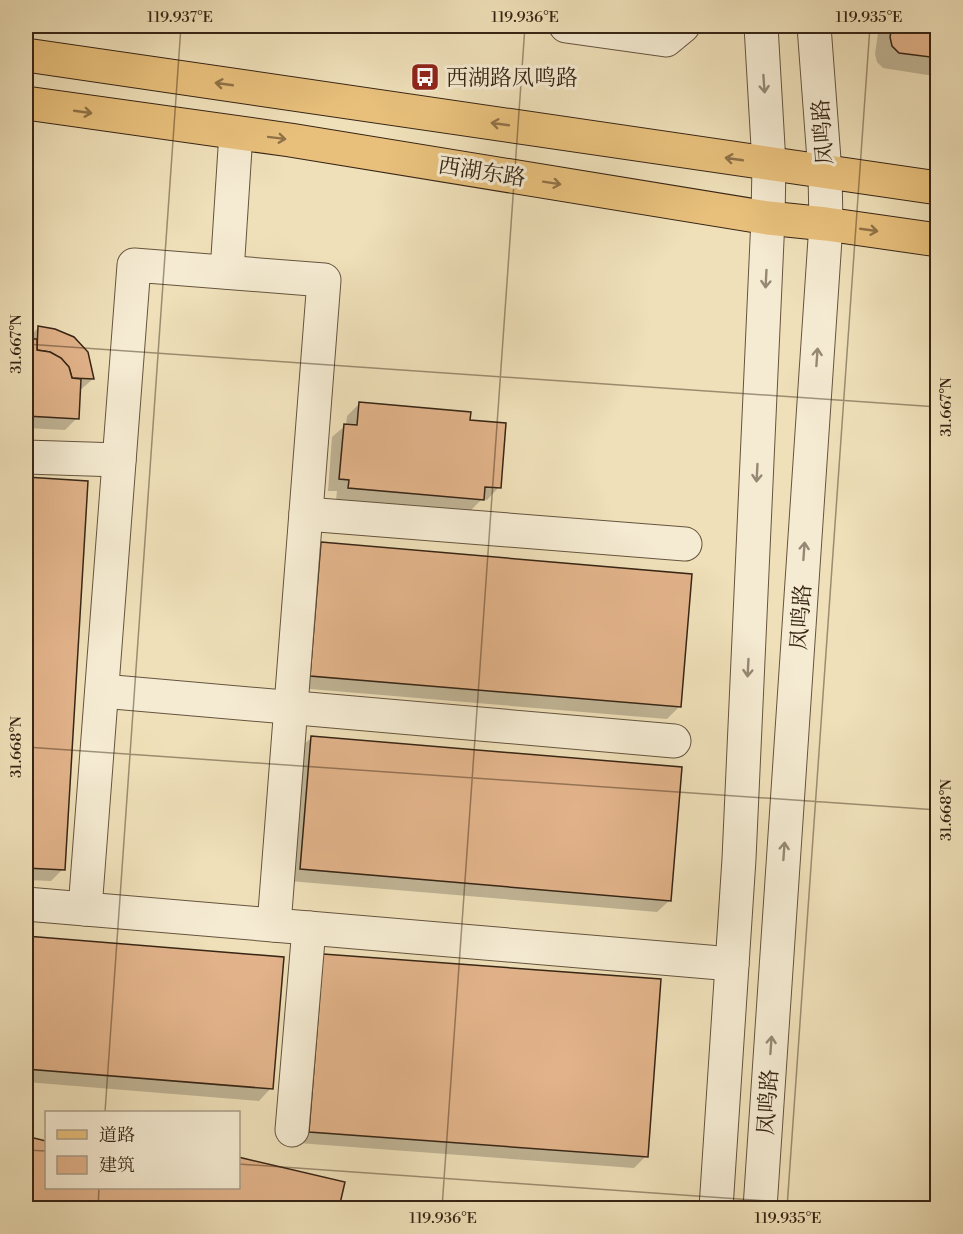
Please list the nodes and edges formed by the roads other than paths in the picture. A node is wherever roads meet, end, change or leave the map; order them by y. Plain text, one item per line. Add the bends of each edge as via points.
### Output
1 (566, 26) edge
2 (683, 26) edge
3 (761, 26) edge
4 (814, 26) edge
5 (26, 55) edge
6 (26, 104) edge
7 (236, 133) junction
8 (770, 164) junction
9 (825, 173) junction
10 (938, 188) edge
11 (768, 218) junction
12 (826, 224) junction
13 (938, 240) edge
14 (227, 272) junction
15 (26, 457) edge
16 (119, 460) junction
17 (306, 514) junction
18 (685, 544) dead end
19 (102, 691) junction
20 (291, 708) junction
21 (674, 741) dead end
22 (26, 904) edge
23 (85, 909) junction
24 (274, 925) junction
25 (309, 928) junction
26 (732, 964) junction
27 (292, 1130) dead end
28 (716, 1209) edge
29 (760, 1209) edge

1 - 2 street via 666,40
3 -> 8 street, 凤鸣路
4 - 9 street, 凤鸣路
8 -> 5 main road
6 -> 7 main road, 西湖东路
7 -> 11 main road, 西湖东路
7 - 14 street
8 - 9 main road
8 - 11 street, 凤鸣路
9 - 10 main road
9 - 12 street, 凤鸣路
11 - 12 main road, 西湖东路
11 -> 26 street, 凤鸣路
12 -> 13 main road, 西湖东路
29 -> 12 street, 凤鸣路
14 - 16 street via 134,266
14 - 17 street via 324,280
15 - 16 street
16 - 19 street
17 - 18 street
17 - 20 street
19 - 20 street
19 - 23 street
20 - 21 street
20 - 24 street
22 - 23 street
23 - 24 street
24 - 25 street
25 - 26 street
25 - 27 street
26 - 28 street, 凤鸣路

